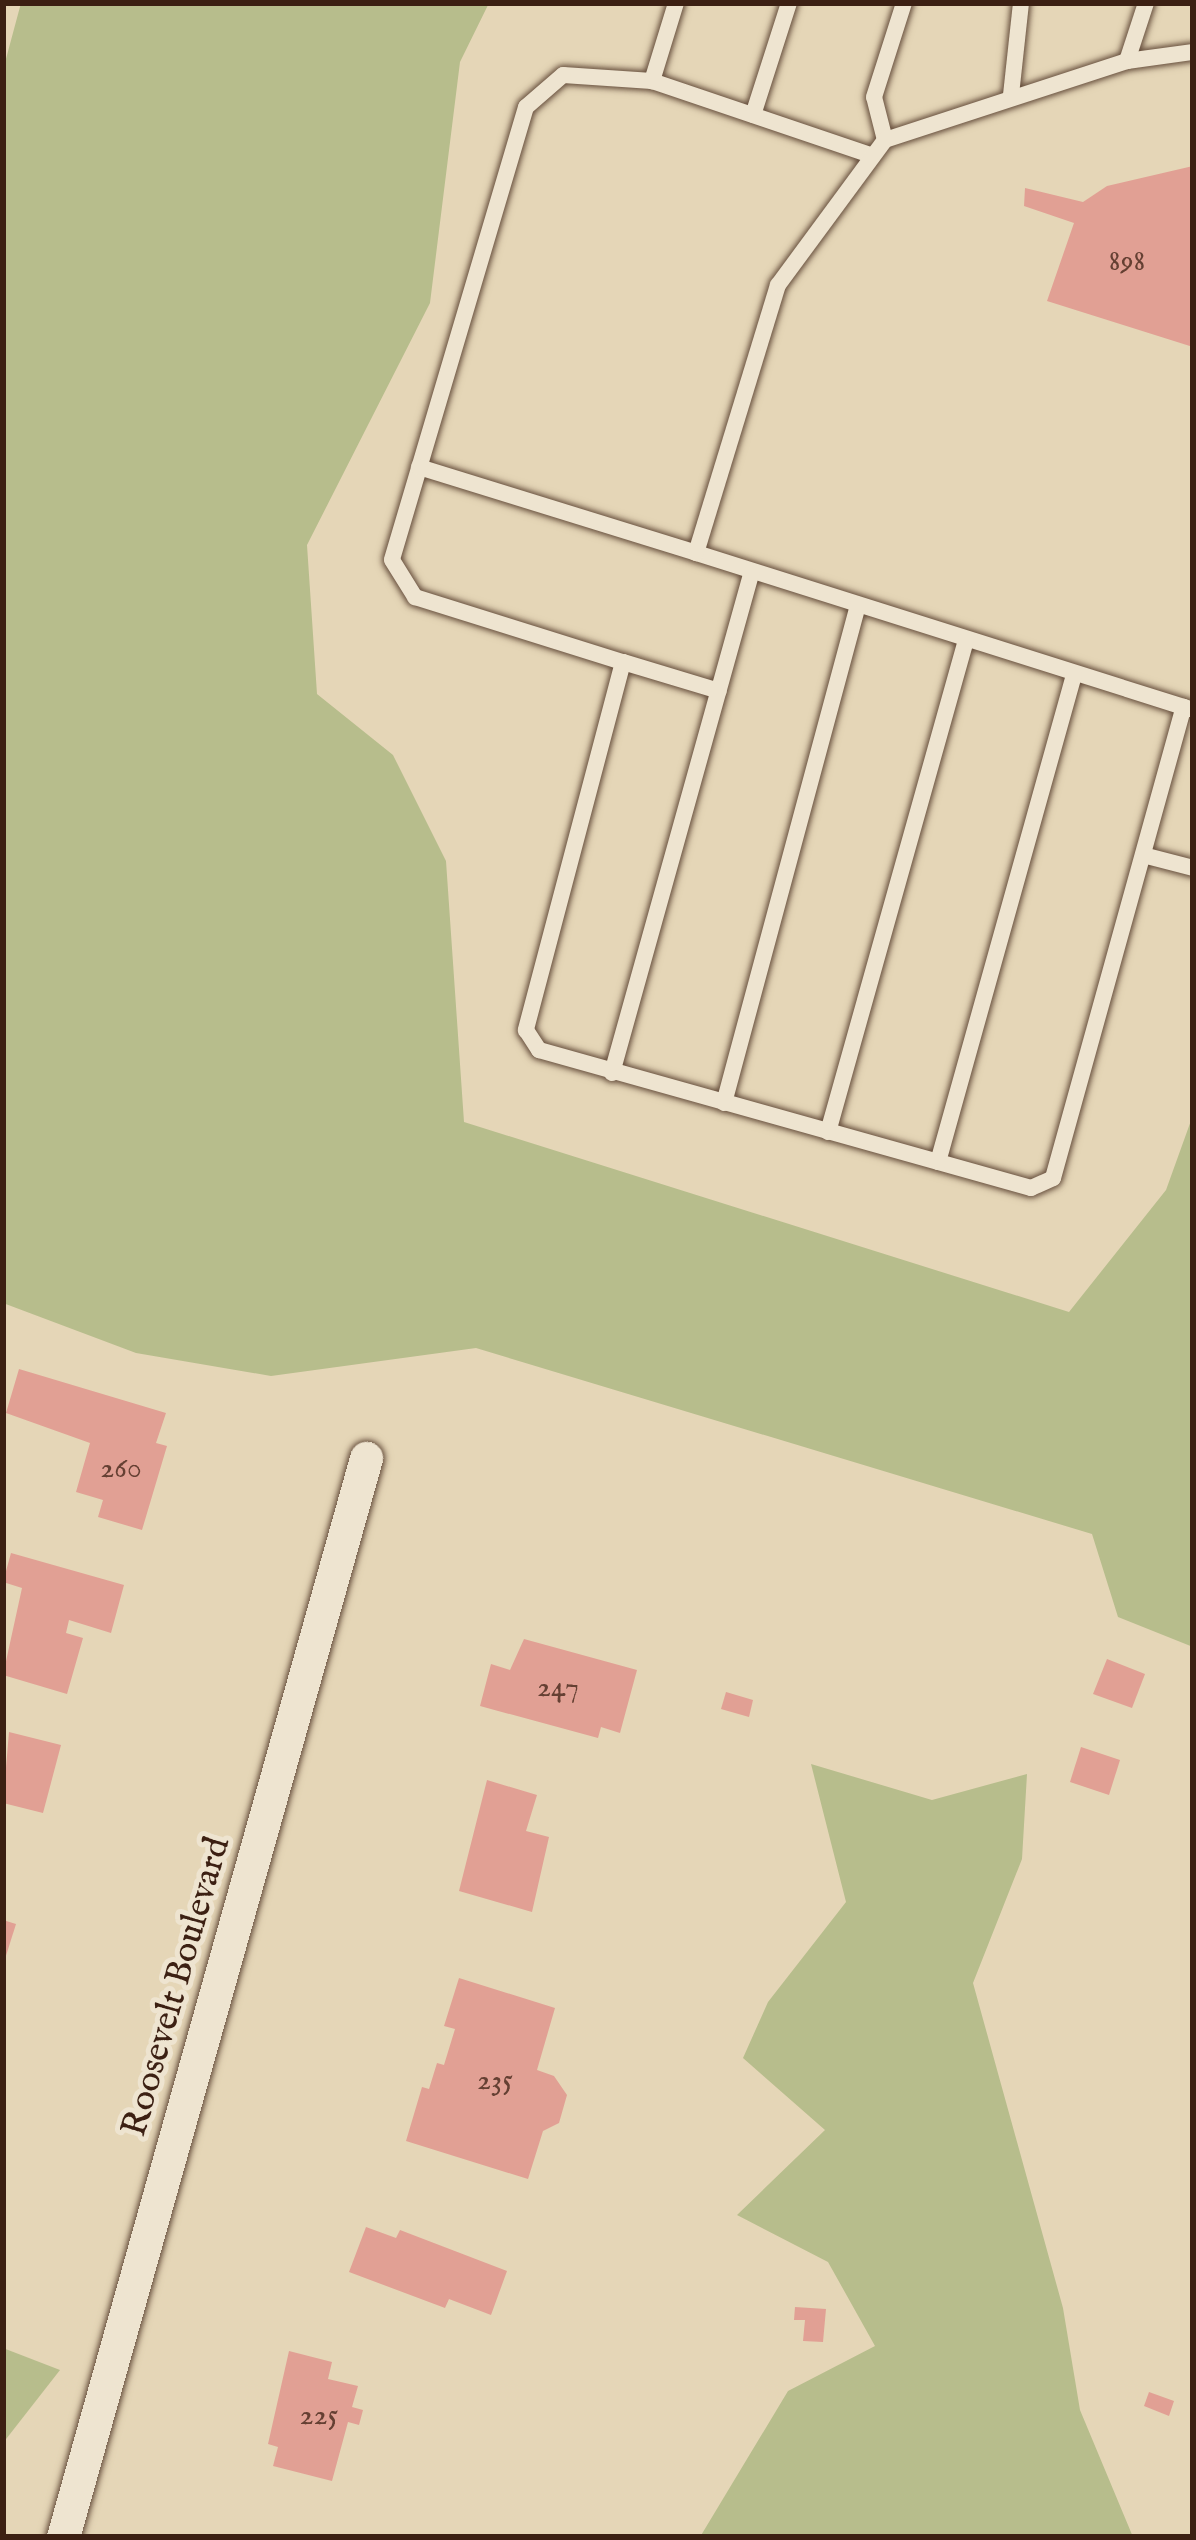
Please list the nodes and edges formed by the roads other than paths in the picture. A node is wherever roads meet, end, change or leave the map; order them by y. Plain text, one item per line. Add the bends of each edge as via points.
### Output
1 (676, 3) edge
2 (789, 3) edge
3 (904, 3) edge
4 (1021, 3) edge
5 (1145, 3) edge
6 (1193, 52) edge
7 (1127, 61) junction
8 (652, 81) junction
9 (1011, 95) junction
10 (753, 116) junction
11 (885, 140) junction
12 (873, 156) junction
13 (419, 467) junction
14 (696, 553) junction
15 (752, 571) junction
16 (858, 605) junction
17 (966, 640) junction
18 (623, 662) junction
19 (1074, 675) junction
20 (718, 691) junction
21 (1189, 709) edge
22 (1143, 855) junction
23 (1193, 868) edge
24 (612, 1073) junction
25 (724, 1103) junction
26 (829, 1132) junction
27 (938, 1162) junction
28 (366, 1458) dead end
29 (63, 2537) edge

1 - 8 lane
2 - 10 lane
3 - 11 lane via 874,97
4 - 9 lane
5 - 7 lane
6 - 7 lane
7 - 9 lane
8 - 10 lane
8 - 13 lane via 562,75 526,107
9 - 11 lane
10 - 12 lane
11 - 12 lane
12 - 14 lane via 778,285
13 - 14 lane
13 - 18 lane via 392,560 415,597
14 - 15 lane
15 - 16 lane
15 - 20 lane
16 - 17 lane
16 - 25 lane
17 - 19 lane
17 - 26 lane
18 - 20 lane
18 - 24 lane via 526,1030 538,1050
19 - 21 lane
19 - 27 lane
20 - 24 lane
21 - 22 lane
22 - 23 lane
22 - 27 lane via 1053,1178 1031,1188
24 - 25 lane
25 - 26 lane
26 - 27 lane
28 - 29 street, Roosevelt Boulevard

